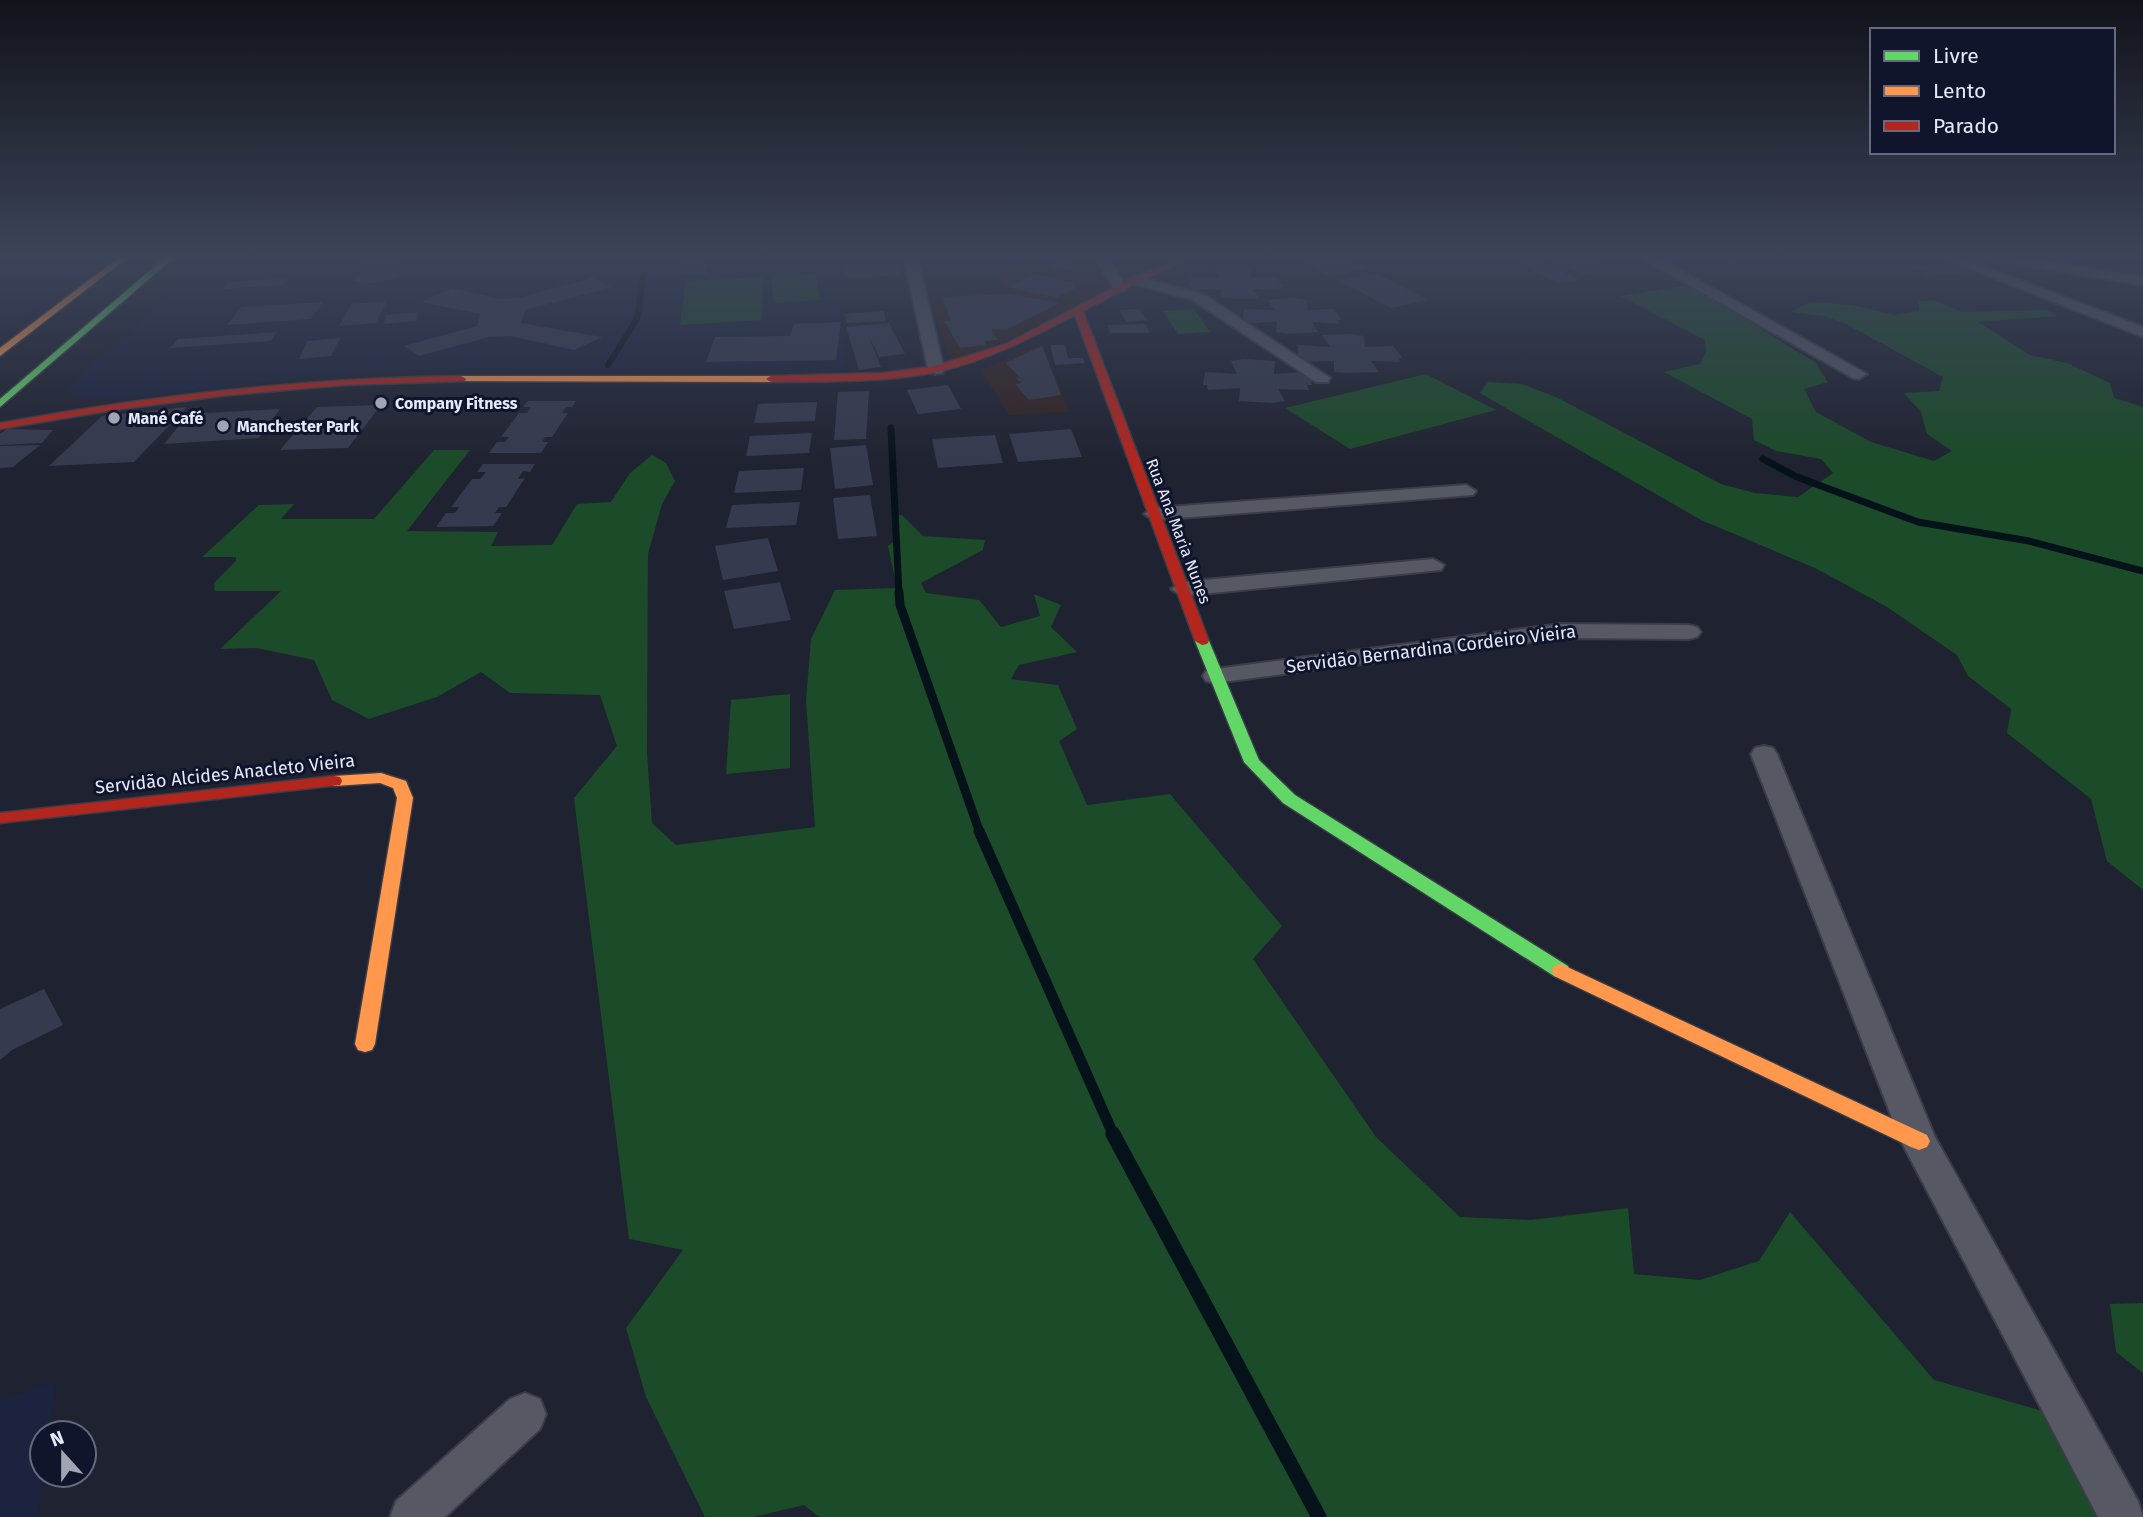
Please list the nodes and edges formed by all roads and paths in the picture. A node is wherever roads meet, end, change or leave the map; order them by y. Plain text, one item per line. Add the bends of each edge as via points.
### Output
1 (35, 326) edge
2 (92, 326) edge
3 (926, 326) edge
4 (1049, 326) edge
5 (1084, 326) edge
6 (1242, 326) edge
7 (1771, 326) edge
8 (0, 353) edge
9 (936, 369) junction
10 (1859, 374) dead end
11 (1322, 379) dead end
12 (27, 382) junction
13 (0, 404) edge
14 (99, 407) junction
15 (0, 426) edge
16 (1466, 491) dead end
17 (1154, 514) junction
18 (1433, 565) dead end
19 (1182, 589) junction
20 (1689, 632) dead end
21 (1215, 676) junction
22 (1764, 754) dead end
23 (0, 818) edge
24 (365, 1044) dead end
25 (1919, 1141) junction
26 (525, 1414) dead end
27 (412, 1517) edge
28 (2122, 1517) edge

1 - 8 main road
2 - 12 main road
3 - 9 street
4 - 9 main road via 1009,346
5 - 17 main road, Rua Ana Maria Nunes
6 - 11 street
7 - 10 street
9 - 14 main road via 792,379 365,379
12 - 13 main road
12 - 14 main road via 26,397 37,402
14 - 15 main road
16 - 17 street
17 - 19 main road, Rua Ana Maria Nunes
18 - 19 street
19 - 21 main road, Rua Ana Maria Nunes
20 - 21 street, Servidão Bernardina Cordeiro Vieira via 1561,632
21 - 25 main road, Rua Ana Maria Nunes via 1252,762 1289,799 1541,960
22 - 25 street
23 - 24 main road, Servidão Alcides Anacleto Vieira via 350,779 381,778 400,785 405,798
25 - 28 street
26 - 27 street

